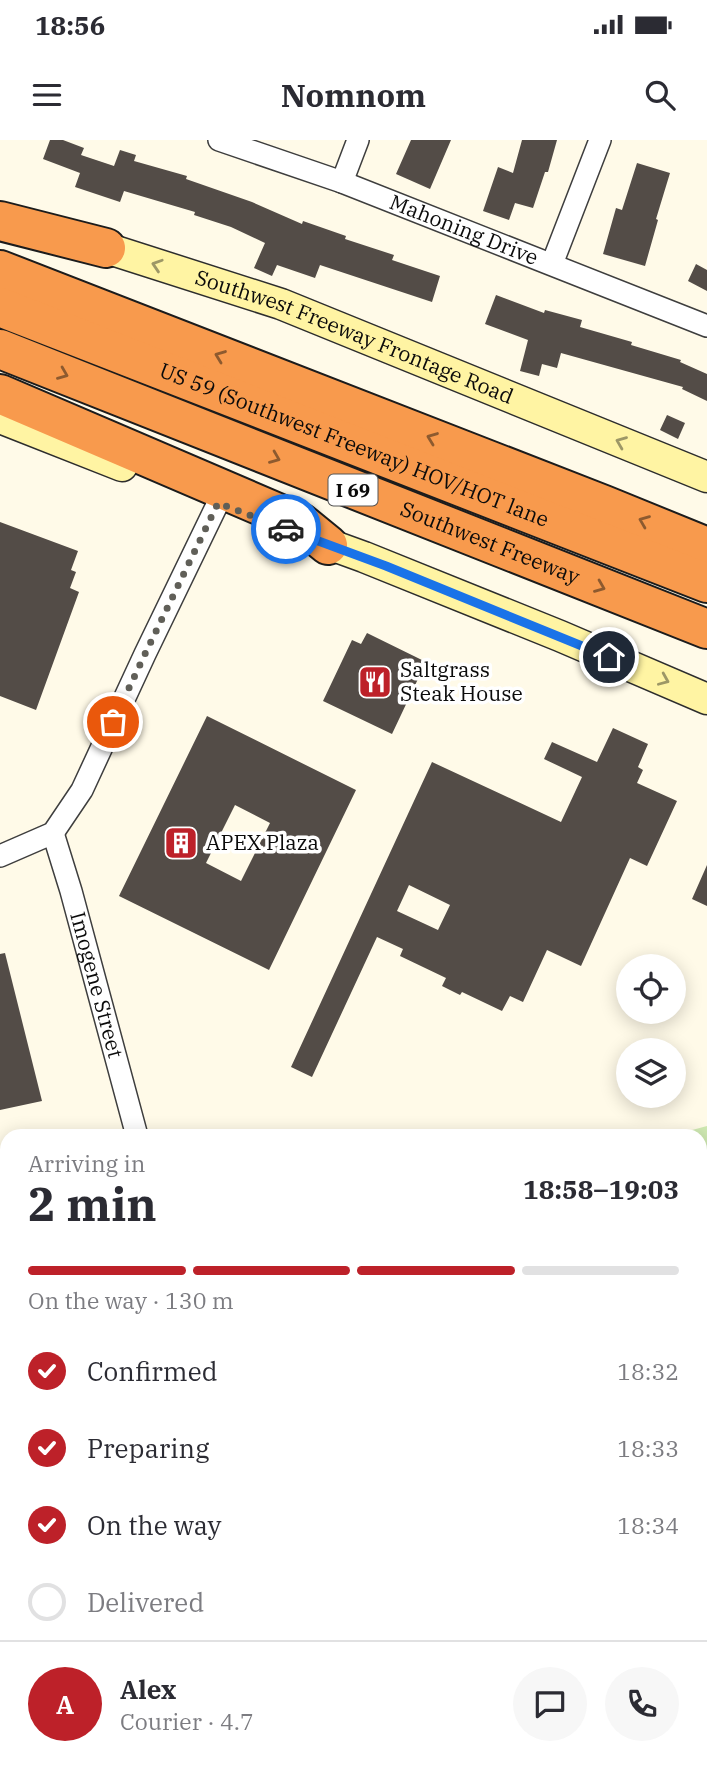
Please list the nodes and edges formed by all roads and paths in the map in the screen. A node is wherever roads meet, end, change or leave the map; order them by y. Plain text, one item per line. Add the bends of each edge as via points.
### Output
1 (219, 140) edge
2 (358, 140) edge
3 (600, 140) edge
4 (342, 183) junction
5 (0, 206) edge
6 (0, 221) edge
7 (106, 248) junction
8 (552, 264) junction
9 (0, 270) edge
10 (0, 307) edge
11 (707, 326) edge
12 (0, 349) edge
13 (0, 394) edge
14 (0, 418) edge
15 (707, 477) edge
16 (218, 503) junction
17 (328, 545) junction
18 (707, 548) edge
19 (707, 583) edge
20 (707, 629) edge
21 (707, 699) edge
22 (52, 833) junction
23 (0, 856) edge
24 (135, 1129) edge

1 - 4 street, Mahoning Drive
2 - 4 street
3 - 8 street
4 - 8 street, Mahoning Drive
5 - 7 main road, Southwest Freeway Frontage Road
6 - 7 highway
15 -> 7 main road, Southwest Freeway Frontage Road via 281,304
8 - 11 street, Mahoning Drive
18 -> 9 highway
10 - 19 highway, US 59 (Southwest Freeway) HOV/HOT lane
12 -> 20 highway, Southwest Freeway / I 69
13 - 17 highway via 301,523
14 - 16 main road
16 - 17 main road
16 - 22 street via 82,790
17 -> 21 main road
22 - 23 street
22 - 24 street, Imogene Street

